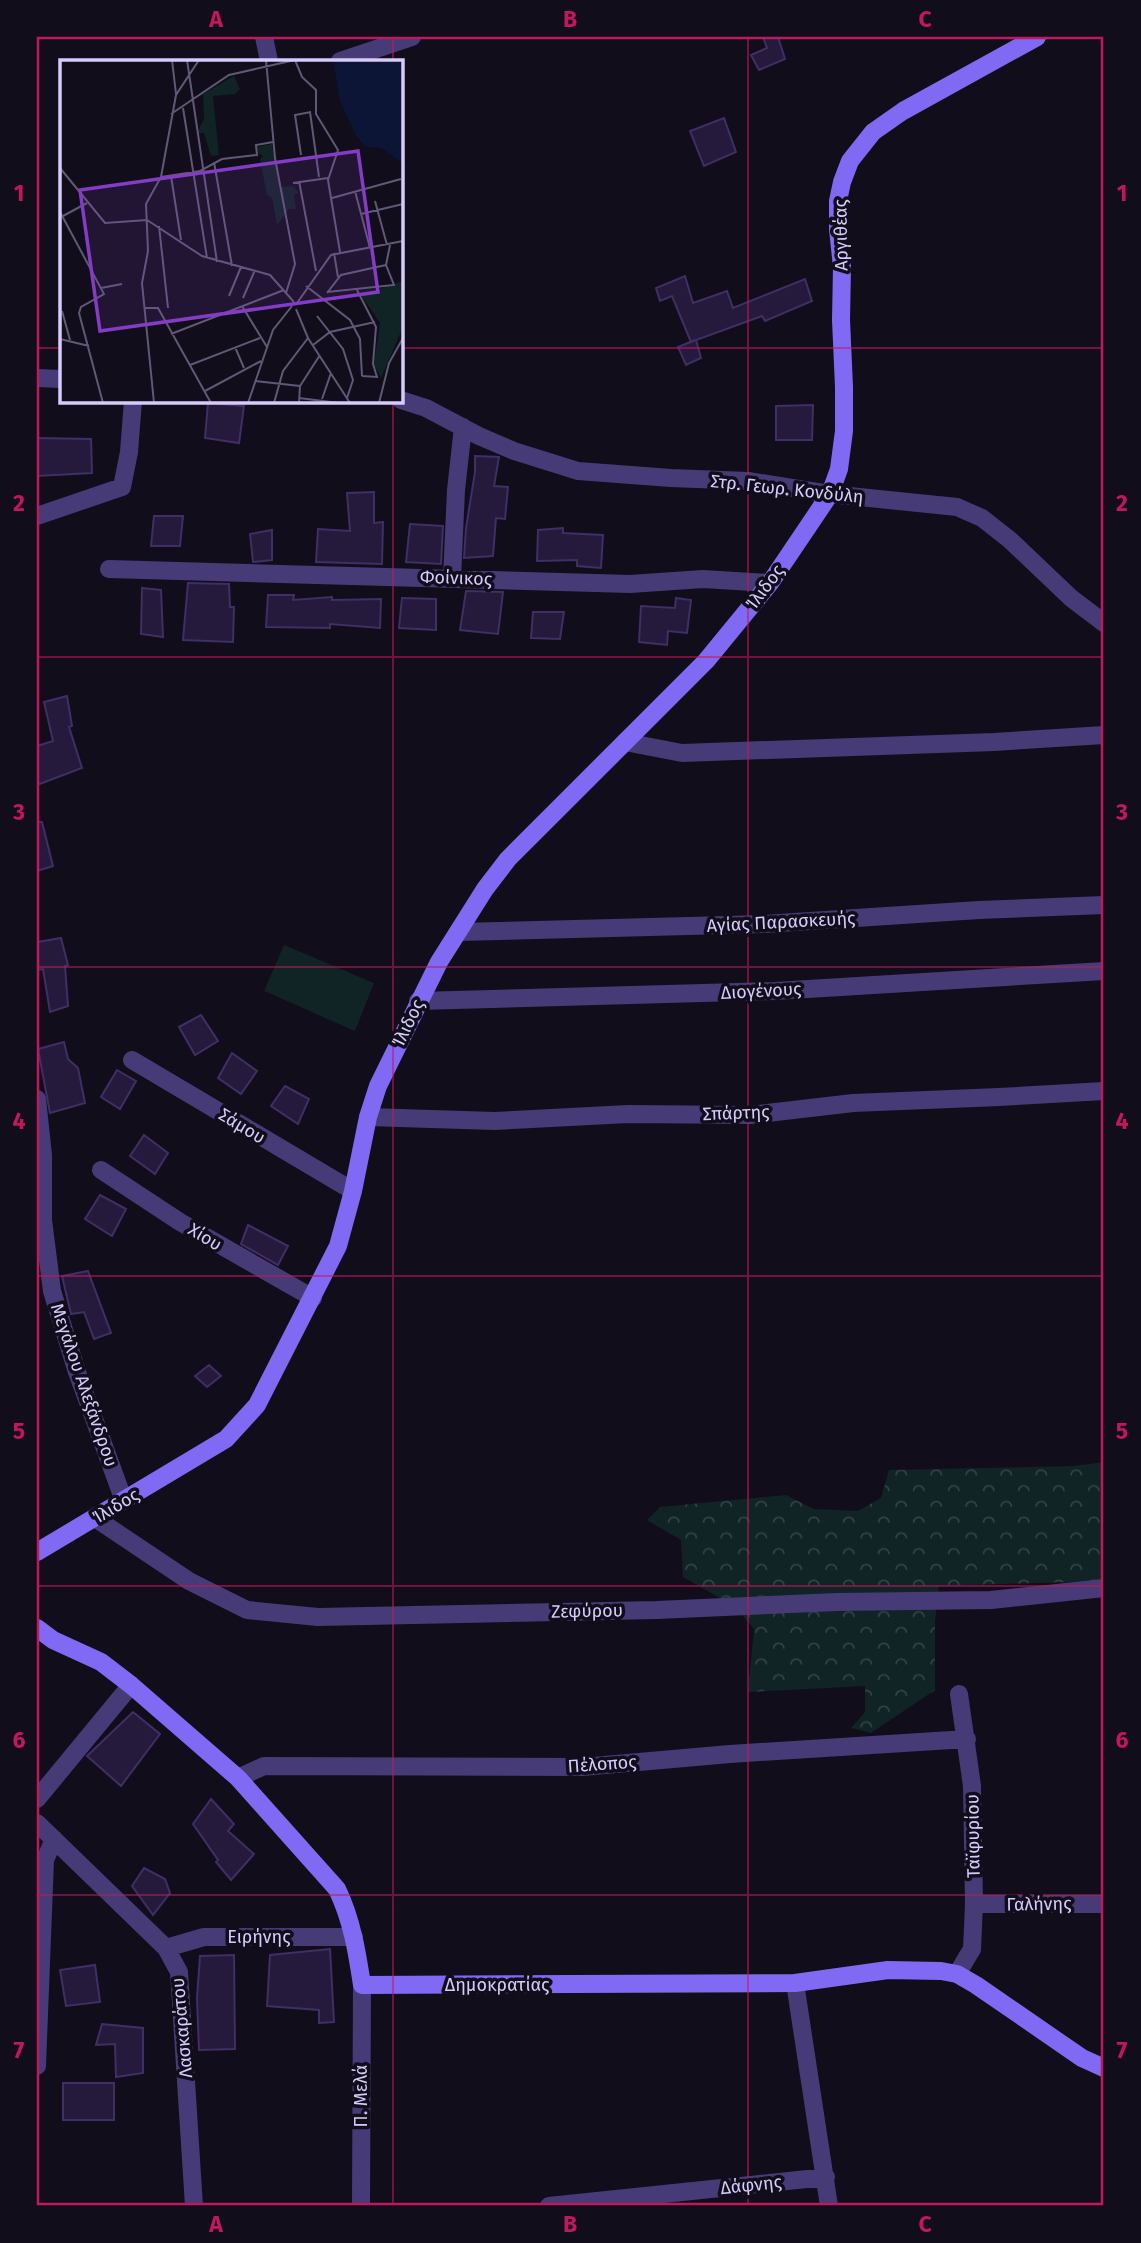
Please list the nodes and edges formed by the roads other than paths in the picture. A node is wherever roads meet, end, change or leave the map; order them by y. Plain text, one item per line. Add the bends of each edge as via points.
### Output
1 (264, 37) edge
2 (412, 37) edge
3 (1033, 38) edge
4 (269, 60) edge
5 (345, 60) edge
6 (37, 378) edge
7 (60, 379) edge
8 (402, 400) edge
9 (132, 402) edge
10 (463, 427) junction
11 (830, 494) junction
12 (37, 516) edge
13 (109, 569) dead end
14 (452, 578) junction
15 (770, 583) junction
16 (1104, 624) edge
17 (1104, 735) edge
18 (625, 742) junction
19 (1104, 905) edge
20 (458, 932) junction
21 (1104, 971) edge
22 (418, 1001) junction
23 (132, 1060) dead end
24 (1104, 1091) edge
25 (37, 1099) edge
26 (368, 1117) junction
27 (40, 1156) edge
28 (101, 1170) dead end
29 (353, 1191) junction
30 (313, 1298) junction
31 (124, 1501) junction
32 (95, 1518) junction
33 (37, 1552) edge
34 (1104, 1588) edge
35 (37, 1628) edge
36 (131, 1685) junction
37 (960, 1694) dead end
38 (967, 1739) junction
39 (239, 1778) junction
40 (37, 1799) edge
41 (37, 1823) edge
42 (54, 1839) junction
43 (1104, 1903) edge
44 (974, 1904) junction
45 (354, 1937) junction
46 (166, 1948) junction
47 (957, 1974) junction
48 (795, 1983) junction
49 (362, 1985) junction
50 (37, 2066) edge
51 (1104, 2068) edge
52 (826, 2177) junction
53 (636, 2201) edge
54 (194, 2206) edge
55 (361, 2206) edge
56 (550, 2206) edge
57 (829, 2206) edge

1 - 4 street
2 - 5 street
3 - 11 street, Αργιθέας via 903,111 873,132 850,161 838,215 844,430
6 - 7 street
8 - 10 street, Στρ. Γεωρ. Κονδύλη
9 - 12 street via 122,487
10 - 11 street, Στρ. Γεωρ. Κονδύλη via 514,451 578,471 748,481
10 - 14 street
11 - 15 street, Ίλιδος
11 - 16 street, Στρ. Γεωρ. Κονδύλη via 957,507 982,518
13 - 14 street, Φοίνικος
14 - 15 street, Φοίνικος
15 - 18 street, Ίλιδος via 706,661
17 - 18 street via 682,753
18 - 20 street, Ίλιδος via 508,859
19 - 20 street, Αγίας Παρασκευής via 764,924
20 - 22 street, Ίλιδος
21 - 22 street, Διογένους via 775,991
22 - 26 street, Ίλιδος
23 - 29 street, Σάμου
24 - 26 street, Σπάρτης via 853,1103 750,1115 628,1114 495,1121
25 - 27 street, Μεγάλου Αλεξάνδρου
26 - 29 street, Ίλιδος
27 - 31 street, Μεγάλου Αλεξάνδρου via 52,1291
28 - 30 street, Χίου via 180,1222
29 - 30 street, Ίλιδος via 338,1245
30 - 31 street, Ίλιδος via 257,1405 226,1439
31 - 32 street, Ίλιδος
32 - 33 street, Ίλιδος
32 - 34 street, Ζεφύρου via 189,1581 247,1610 318,1617 991,1600
35 - 36 street via 101,1662
36 - 39 street
36 - 40 street
37 - 38 street, Ταϊφυρίου
38 - 39 street, Πέλοπος via 582,1767 264,1766
38 - 44 street, Ταϊφυρίου
39 - 45 street via 337,1889
41 - 42 street, Λασκαράτου
42 - 46 street, Λασκαράτου
42 - 50 street via 45,1860
43 - 44 street, Γαλήνης
44 - 47 street, Ταϊφυρίου via 972,1950
45 - 46 street, Ειρήνης via 204,1937
45 - 49 street
46 - 54 street, Λασκαράτου via 178,1972 181,1993
47 - 48 street, Δημοκρατίας via 900,1970
47 - 51 street, Δημοκρατίας
48 - 49 street, Δημοκρατίας
48 - 52 street
49 - 55 street, Π. Μελά
52 - 53 street, Δάφνης
52 - 57 street
53 - 56 street, Δάφνης

